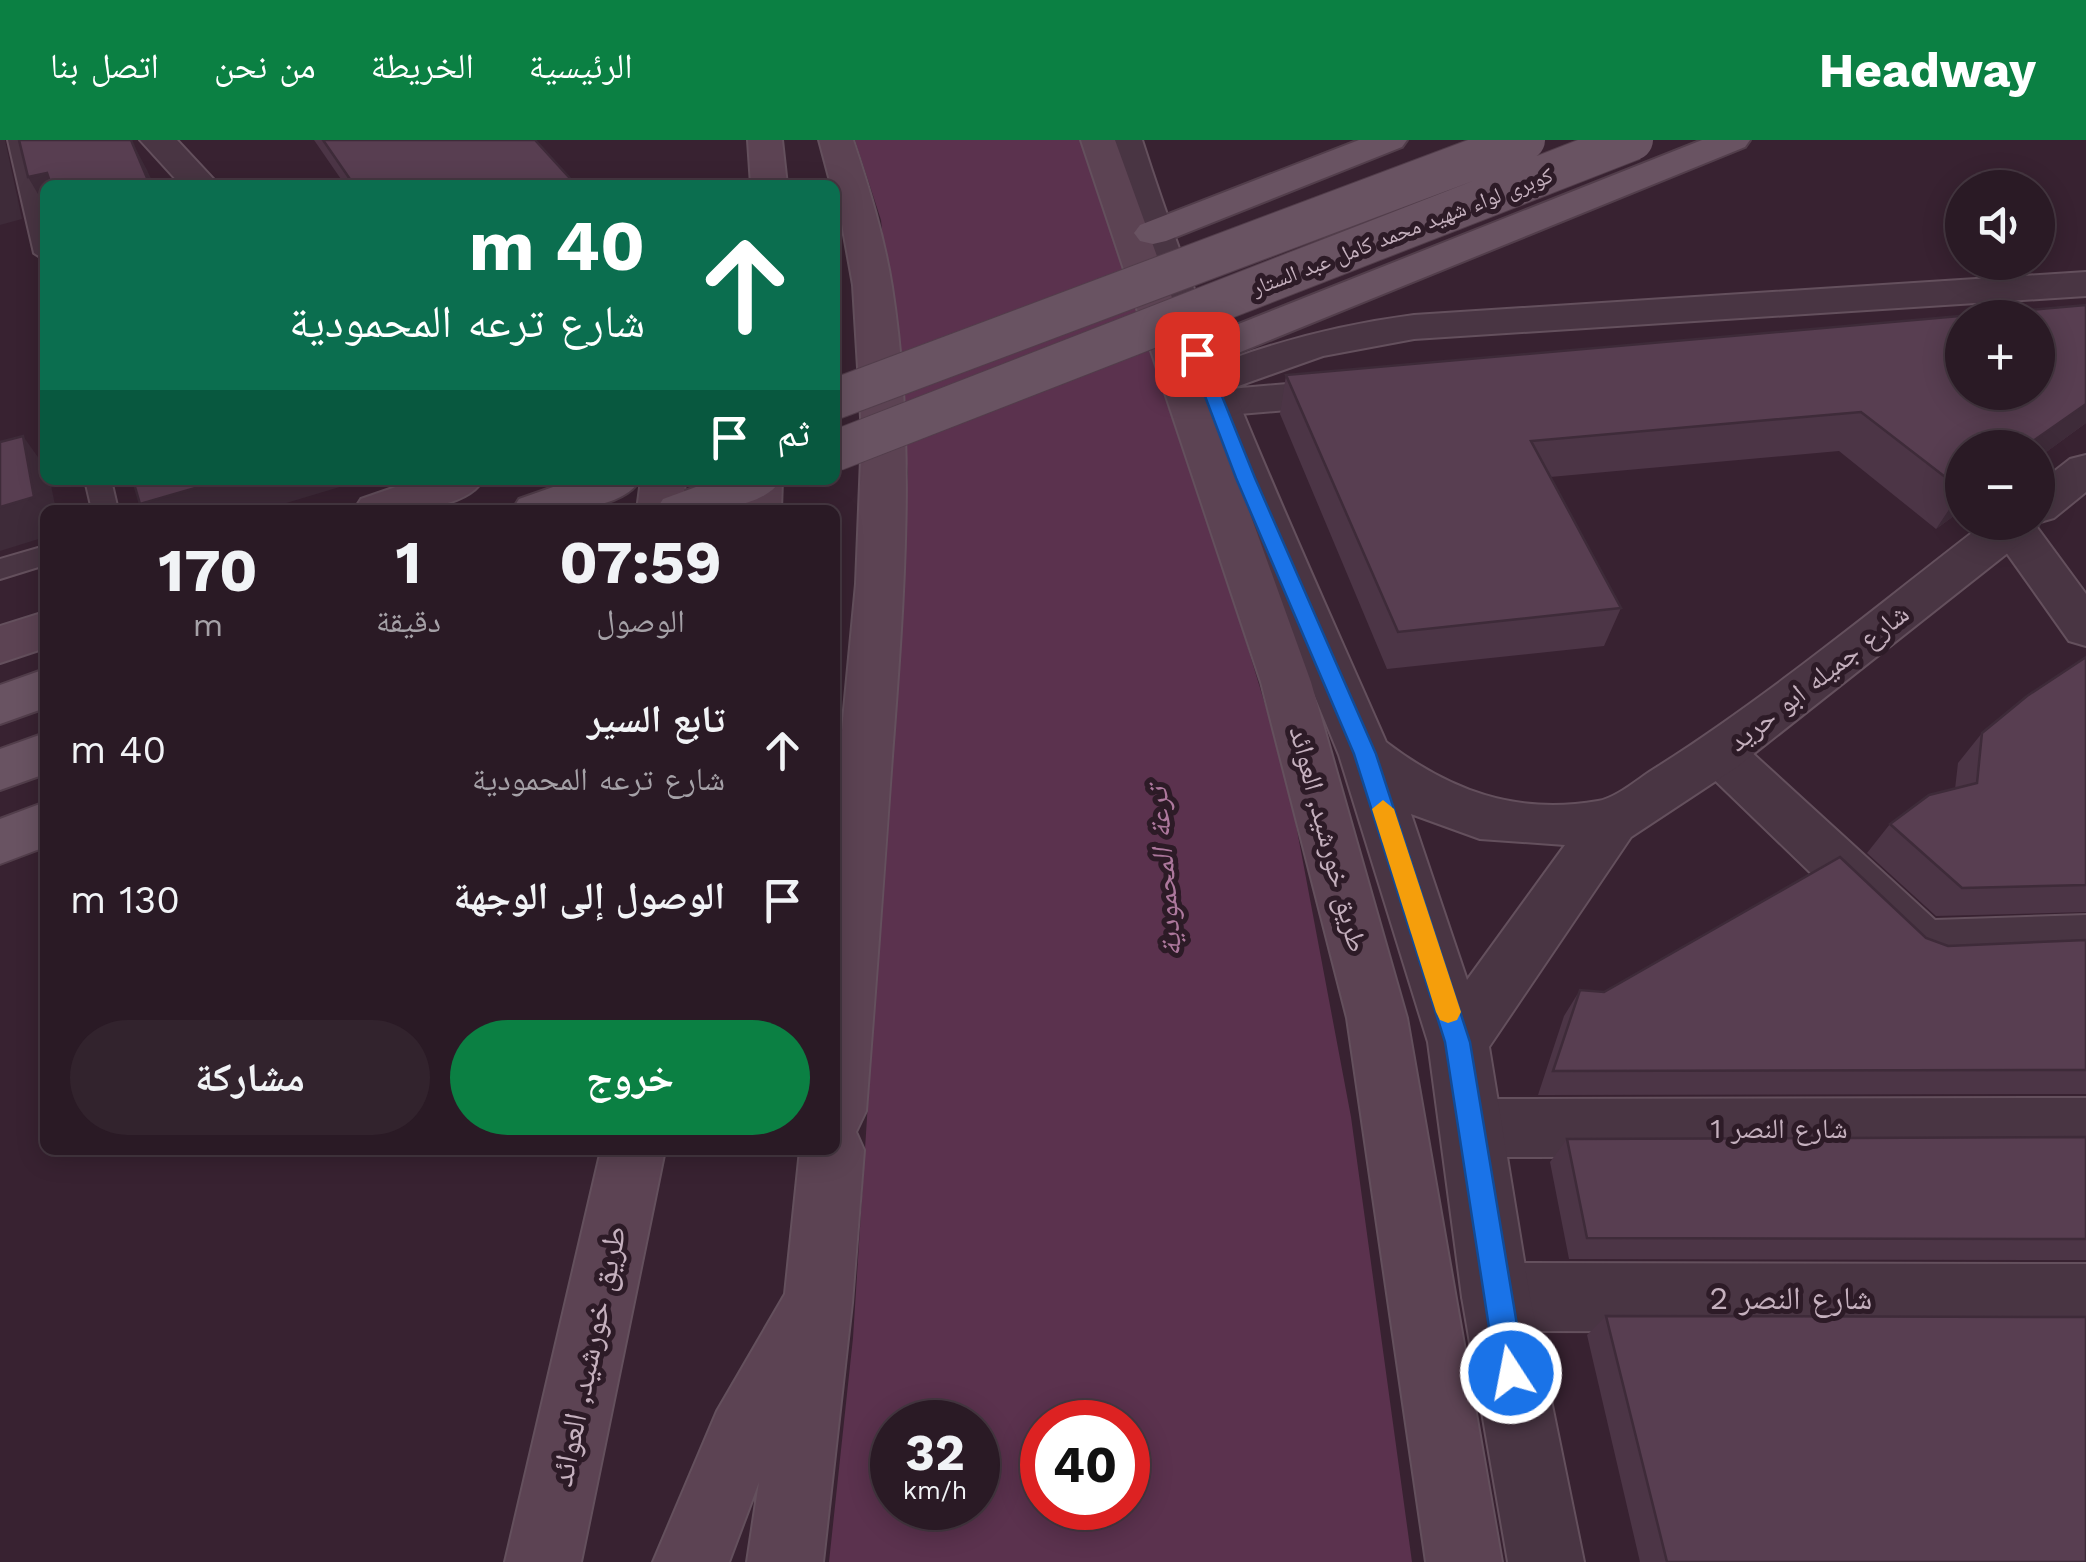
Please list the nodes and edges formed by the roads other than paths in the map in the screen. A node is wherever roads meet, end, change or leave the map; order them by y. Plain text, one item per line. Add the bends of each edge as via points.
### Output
1 (18, 140) edge
2 (158, 140) edge
3 (764, 140) edge
4 (836, 140) edge
5 (1098, 140) edge
6 (1124, 140) edge
7 (1390, 140) edge
8 (1524, 140) edge
9 (1633, 140) edge
10 (1734, 140) edge
11 (196, 180) edge
12 (768, 180) edge
13 (1502, 232) junction
14 (40, 233) edge
15 (1153, 233) junction
16 (2086, 284) edge
17 (1207, 380) junction
18 (1393, 388) edge
19 (840, 397) edge
20 (840, 449) edge
21 (2086, 469) edge
22 (447, 485) edge
23 (604, 485) edge
24 (747, 485) edge
25 (2055, 493) edge
26 (391, 505) edge
27 (549, 505) edge
28 (693, 505) edge
29 (1995, 540) edge
30 (2034, 540) edge
31 (40, 557) edge
32 (0, 569) edge
33 (2086, 629) edge
34 (40, 631) edge
35 (0, 645) edge
36 (40, 690) edge
37 (0, 705) edge
38 (1719, 753) junction
39 (1365, 754) junction
40 (40, 755) edge
41 (0, 770) edge
42 (1612, 822) junction
43 (40, 826) edge
44 (0, 842) edge
45 (2086, 939) edge
46 (1458, 1042) junction
47 (840, 1053) edge
48 (2086, 1127) edge
49 (1472, 1128) junction
50 (632, 1155) edge
51 (832, 1155) edge
52 (1496, 1297) junction
53 (2086, 1298) edge
54 (818, 1303) junction
55 (543, 1562) edge
56 (691, 1562) edge
57 (785, 1562) edge
58 (1464, 1562) edge
59 (1546, 1562) edge

1 - 14 lane
2 - 11 street
3 - 12 main road
4 - 47 main road via 874,303 884,480
5 - 58 main road, طريق خورشيد, العوائد via 1286,682 1377,1018
6 - 15 street
7 - 13 main road via 1392,166 1413,193 1451,216
7 - 15 main road
8 - 19 main road, كوبرى لواء شهيد محمد كامل عبد الستار, bridge
9 - 20 main road, كوبرى لواء شهيد محمد كامل عبد الستار, bridge
10 - 13 main road
13 - 17 main road
15 - 17 street
16 - 17 street via 1414,327 1305,346
17 - 18 street
17 - 39 street
21 - 25 street, شارع جميله ابو حريد
22 - 26 main road
23 - 27 main road
24 - 28 main road
29 - 38 street, شارع جميله ابو حريد
30 - 33 street
31 - 32 lane
34 - 35 main road
36 - 37 main road
38 - 42 street, شارع جميله ابو حريد
38 - 45 street via 1922,945
39 - 42 street via 1432,802 1474,818 1518,826
39 - 46 street
40 - 41 main road
42 - 46 street, شارع جميله ابو حريد
43 - 44 main road
46 - 49 street
48 - 49 street, شارع النصر 1
49 - 52 street
50 - 55 main road, طريق خورشيد, العوائد
51 - 54 main road
52 - 53 street, شارع النصر 2
52 - 59 street
54 - 56 main road via 748,1418
54 - 57 main road

